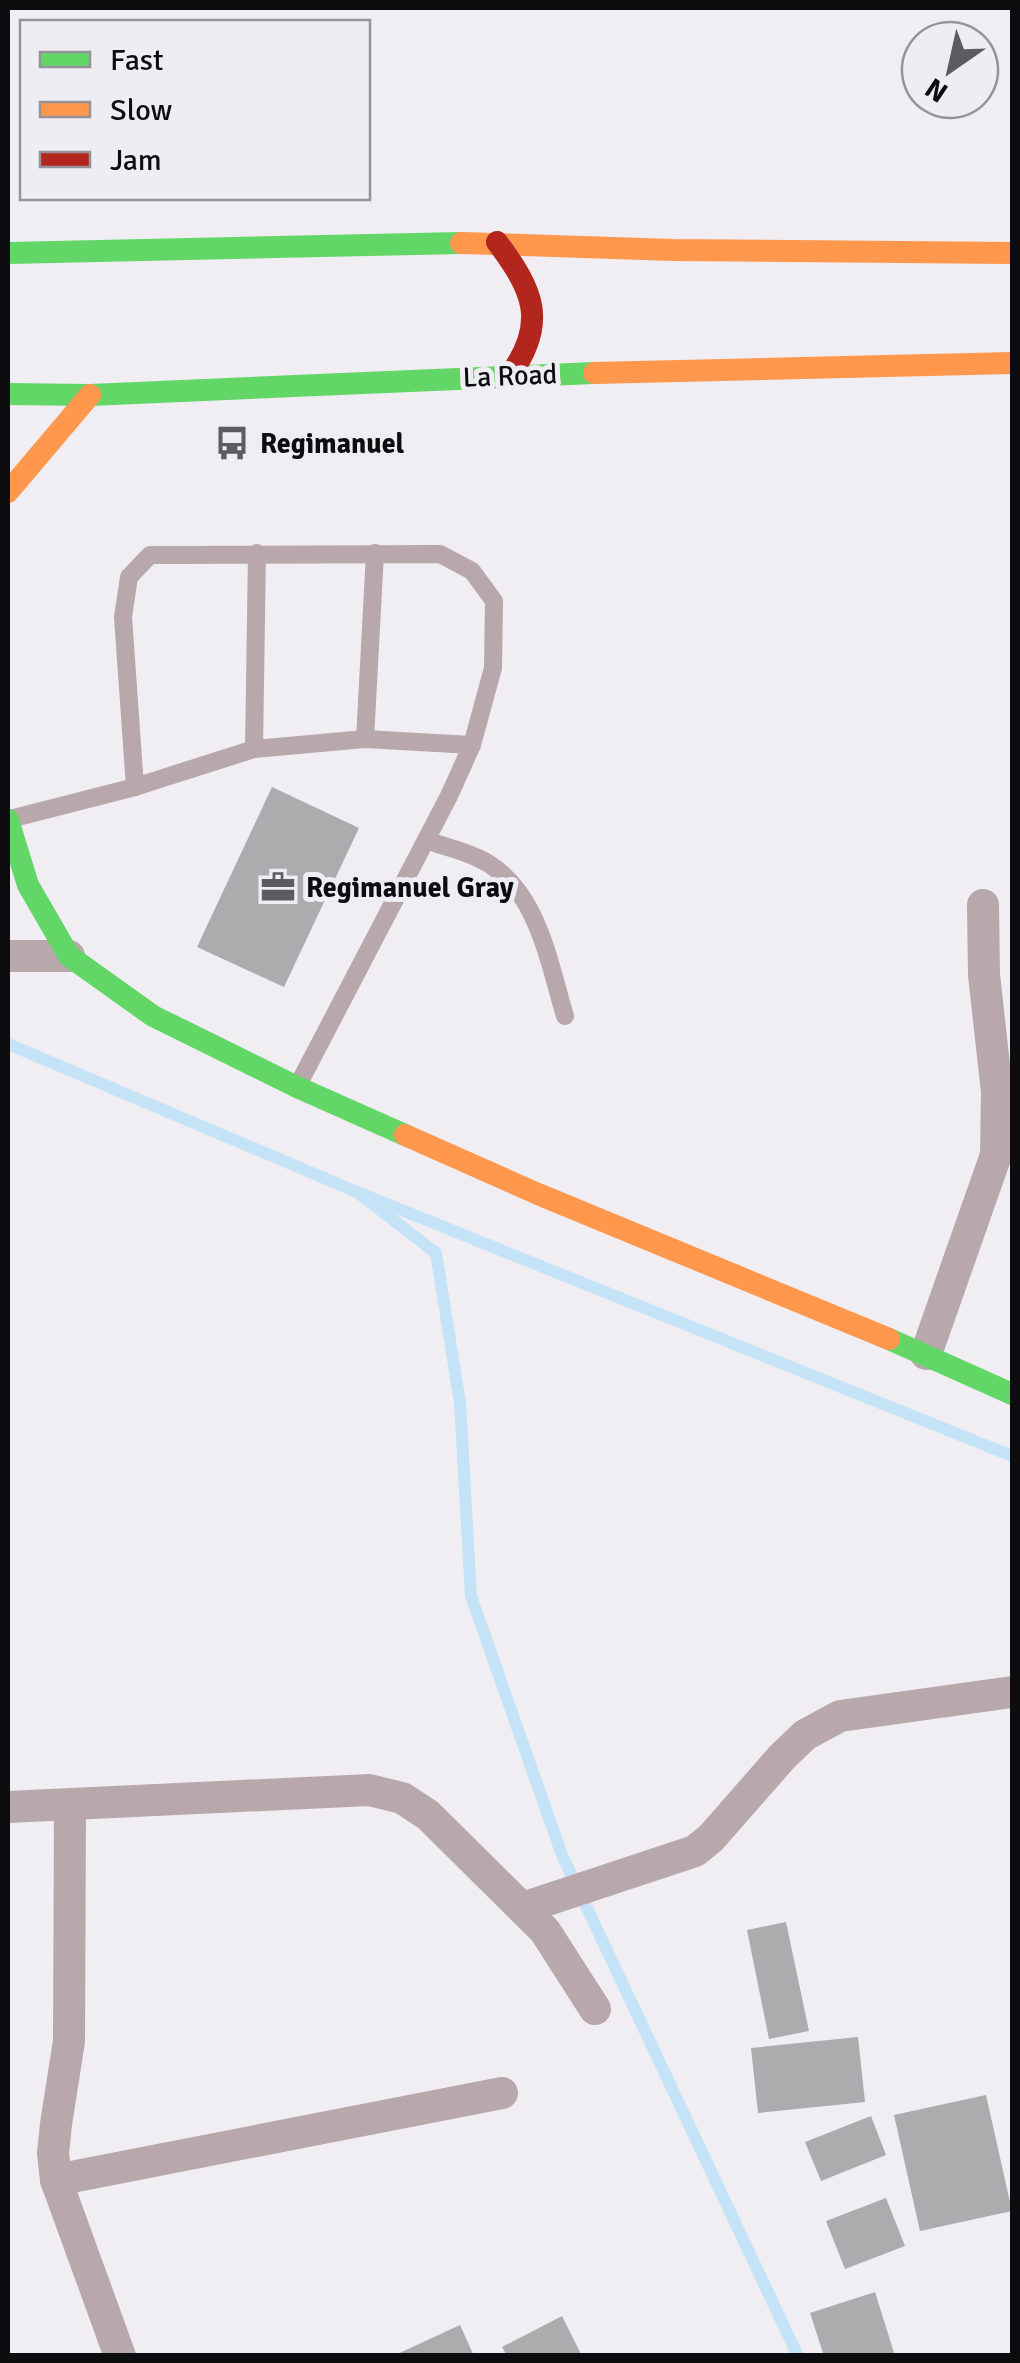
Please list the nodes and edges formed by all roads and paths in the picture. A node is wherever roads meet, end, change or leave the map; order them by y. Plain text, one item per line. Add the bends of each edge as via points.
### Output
1 (497, 242) junction
2 (8, 252) edge
3 (1012, 253) edge
4 (1012, 363) edge
5 (510, 375) junction
6 (8, 394) edge
7 (90, 395) junction
8 (8, 492) edge
9 (257, 553) junction
10 (375, 553) junction
11 (365, 739) junction
12 (472, 745) junction
13 (254, 749) junction
14 (135, 787) junction
15 (8, 820) edge
16 (426, 840) junction
17 (983, 905) dead end
18 (8, 956) edge
19 (70, 956) junction
20 (565, 1016) dead end
21 (297, 1087) junction
22 (926, 1354) junction
23 (1012, 1394) edge
24 (1012, 1692) edge
25 (70, 1806) junction
26 (8, 1808) edge
27 (523, 1908) junction
28 (595, 2009) dead end
29 (502, 2093) dead end
30 (56, 2180) junction
31 (120, 2356) edge

1 - 2 main road
1 - 3 main road
1 - 5 main road via 528,286 533,306 531,341
4 - 5 main road, La Road
5 - 7 main road, La Road
6 - 7 main road, La Road
7 - 8 main road
9 - 10 lane
9 - 13 lane
9 - 14 lane via 150,555 130,577 122,616
10 - 11 lane
10 - 12 lane via 440,554 472,571 494,602 493,668
11 - 12 lane
11 - 13 lane
12 - 16 lane
13 - 14 lane
14 - 15 lane
15 - 19 main road via 28,885
16 - 20 lane via 480,858 512,881 537,924
16 - 21 lane
17 - 22 street via 996,1155
18 - 19 street
19 - 21 main road via 152,1016
21 - 22 main road
22 - 23 main road
24 - 27 street via 840,1716 782,1756 695,1851
25 - 26 street
25 - 27 street via 369,1790 402,1798 428,1814
25 - 30 street via 70,2041 53,2153
27 - 28 street
29 - 30 street
30 - 31 street

